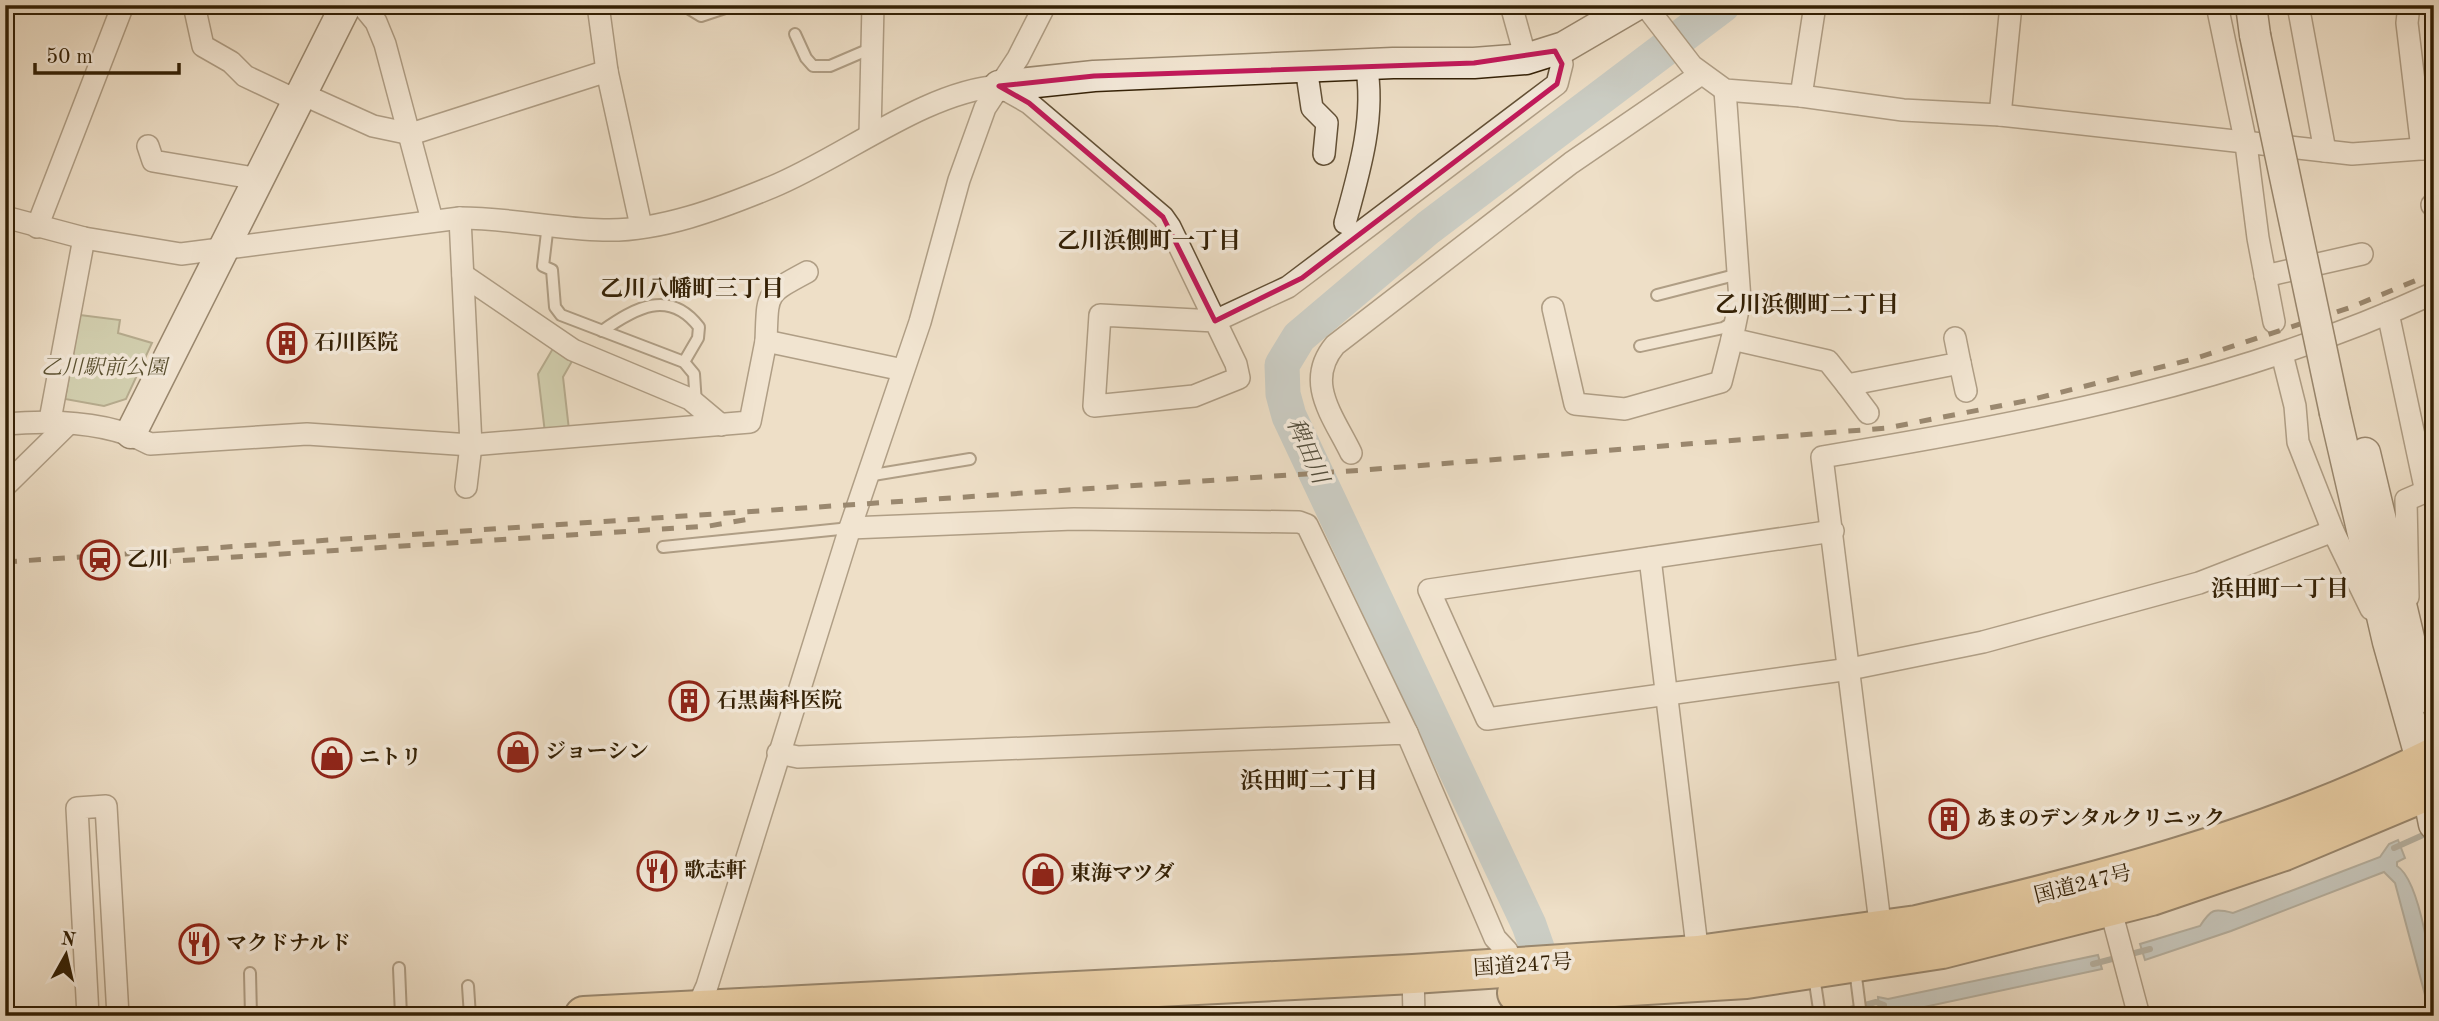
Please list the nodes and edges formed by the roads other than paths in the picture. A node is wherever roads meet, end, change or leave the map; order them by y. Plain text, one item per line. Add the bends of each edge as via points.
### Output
1 (123, 5) edge
2 (194, 5) edge
3 (346, 5) edge
4 (362, 5) edge
5 (598, 5) edge
6 (683, 5) edge
7 (734, 5) edge
8 (873, 5) edge
9 (1045, 5) edge
10 (1511, 5) edge
11 (1815, 5) edge
12 (2011, 5) edge
13 (2217, 5) edge
14 (2251, 5) edge
15 (2298, 5) edge
16 (2409, 5) edge
17 (1643, 7) edge
18 (2267, 24) edge
19 (795, 34) dead end
20 (872, 48) junction
21 (1540, 55) junction
22 (1366, 64) junction
23 (1306, 67) junction
24 (1697, 70) junction
25 (607, 71) junction
26 (999, 86) junction
27 (1725, 90) junction
28 (1801, 96) junction
29 (300, 98) junction
30 (2000, 115) junction
31 (411, 134) junction
32 (870, 135) junction
33 (2246, 144) junction
34 (148, 146) dead end
35 (2428, 148) edge
36 (2325, 151) junction
37 (1324, 154) dead end
38 (259, 179) junction
39 (5, 217) edge
40 (460, 218) junction
41 (432, 220) junction
42 (1345, 223) dead end
43 (548, 224) junction
44 (641, 226) junction
45 (37, 227) junction
46 (84, 238) junction
47 (222, 250) junction
48 (2362, 254) dead end
49 (807, 272) dead end
50 (463, 275) junction
51 (1735, 275) junction
52 (2265, 276) junction
53 (2434, 293) edge
54 (1657, 295) dead end
55 (1553, 308) dead end
56 (2388, 313) junction
57 (1214, 321) junction
58 (2274, 322) dead end
59 (1734, 329) junction
60 (602, 331) junction
61 (1955, 338) dead end
62 (766, 341) junction
63 (1640, 346) dead end
64 (2282, 354) junction
65 (684, 362) junction
66 (1960, 363) junction
67 (902, 370) junction
68 (1847, 385) junction
69 (1966, 391) dead end
70 (696, 404) junction
71 (1868, 413) dead end
72 (59, 422) junction
73 (5, 424) edge
74 (721, 425) junction
75 (131, 433) junction
76 (471, 445) junction
77 (1351, 453) dead end
78 (971, 459) dead end
79 (867, 476) junction
80 (5, 486) edge
81 (466, 487) dead end
82 (2430, 490) edge
83 (849, 528) junction
84 (1833, 531) junction
85 (2333, 531) junction
86 (663, 547) dead end
87 (1650, 558) junction
88 (2399, 640) junction
89 (1850, 670) junction
90 (1668, 695) junction
91 (1407, 733) junction
92 (778, 753) junction
93 (2430, 790) edge
94 (2114, 922) junction
95 (1881, 931) junction
96 (1698, 955) junction
97 (399, 968) dead end
98 (250, 973) dead end
99 (1856, 975) junction
100 (1519, 976) junction
101 (1585, 976) junction
102 (1815, 981) junction
103 (468, 986) dead end
104 (1414, 996) edge
105 (696, 1012) edge
106 (88, 1016) edge
107 (118, 1016) edge
108 (251, 1016) edge
109 (401, 1016) edge
110 (470, 1016) edge
111 (584, 1016) edge
112 (1102, 1016) edge
113 (1820, 1016) edge
114 (1861, 1016) edge
115 (2139, 1016) edge

1 - 45 street
2 - 29 street via 203,46 245,76
3 - 29 street
4 - 31 street via 376,22
5 - 25 street
6 - 7 lane via 701,16
8 - 20 street
9 - 26 street
10 - 21 street
11 - 28 street
12 - 30 street
13 - 33 street
14 - 18 street
15 - 36 street
16 - 35 street via 2407,23
17 - 21 street
17 - 24 street
18 - 88 street via 2345,409
19 - 20 lane via 813,66 830,66
20 - 32 street
21 - 22 street via 1474,63
21 - 57 street via 1562,64 1557,84 1302,278
22 - 23 street
22 - 42 street via 1371,93 1368,116
23 - 26 street via 1094,76
23 - 37 street via 1312,108 1326,123
24 - 27 street
24 - 77 street via 1335,345 1321,366 1321,388
25 - 31 street
25 - 44 street
26 - 32 street via 960,94
26 - 57 street via 1029,103 1163,218
26 - 67 street via 985,108 959,180
27 - 28 street
27 - 51 street
28 - 30 street via 1903,110
29 - 31 street via 373,126
29 - 38 street
30 - 33 street
31 - 41 street
32 - 44 street via 774,186 682,218
33 - 36 street
33 - 52 street
34 - 38 street via 153,161
35 - 36 street
38 - 47 street
39 - 45 street
40 - 41 street
40 - 43 street
40 - 50 street
41 - 47 street
43 - 44 street via 605,231
43 - 60 lane via 542,266 552,270 555,307 561,315
45 - 46 street
46 - 47 street via 181,254
46 - 72 street
47 - 75 street
48 - 52 street
49 - 62 street via 775,289 768,299
50 - 70 street via 573,349
50 - 76 street
51 - 54 lane
51 - 59 street via 1740,300
52 - 58 street
53 - 56 street
55 - 59 street via 1575,404 1625,409 1721,382
56 - 64 street
56 - 82 street
57 - 57 street via 1239,378 1194,396 1094,406 1100,315
59 - 63 lane
59 - 68 street via 1828,361
60 - 65 lane
60 - 65 lane via 634,309 652,305 688,313 699,327
61 - 66 street
62 - 67 street
62 - 74 street via 750,422
64 - 84 street via 2136,397 1822,457
64 - 85 street via 2298,442
65 - 70 lane via 694,374
66 - 68 street
66 - 69 street
67 - 79 street
68 - 71 street
70 - 74 street
72 - 73 street
72 - 75 street
72 - 80 street
74 - 76 street
75 - 76 street via 150,444 307,434
76 - 81 street
78 - 79 lane
79 - 83 street
82 - 88 street via 2406,500
83 - 86 lane
83 - 91 street via 1074,519 1299,522 1307,525
83 - 92 street
84 - 87 street
84 - 89 street
85 - 88 street
85 - 89 street via 2199,583 1983,642
87 - 90 street
87 - 90 street via 1429,590 1487,719
88 - 93 street via 2428,716
89 - 90 street
89 - 95 street
90 - 96 street
91 - 92 street via 798,757
91 - 100 street via 1495,938
92 - 105 street
93 - 94 highway, 国道247号
93 - 95 highway, 国道247号 via 2322,806 2145,869
94 - 99 highway, 国道247号 via 1954,947
94 - 115 street
95 - 96 highway, 国道247号
96 - 101 highway, 国道247号
97 - 109 lane
98 - 108 lane
99 - 102 highway, 国道247号
99 - 114 lane
100 - 101 highway, 国道247号
100 - 104 highway, 国道247号
101 - 102 highway, 国道247号
102 - 113 lane
103 - 110 lane
104 - 105 highway, 国道247号
104 - 112 highway, 国道247号
105 - 111 highway, 国道247号
106 - 107 street via 77,808 106,806

